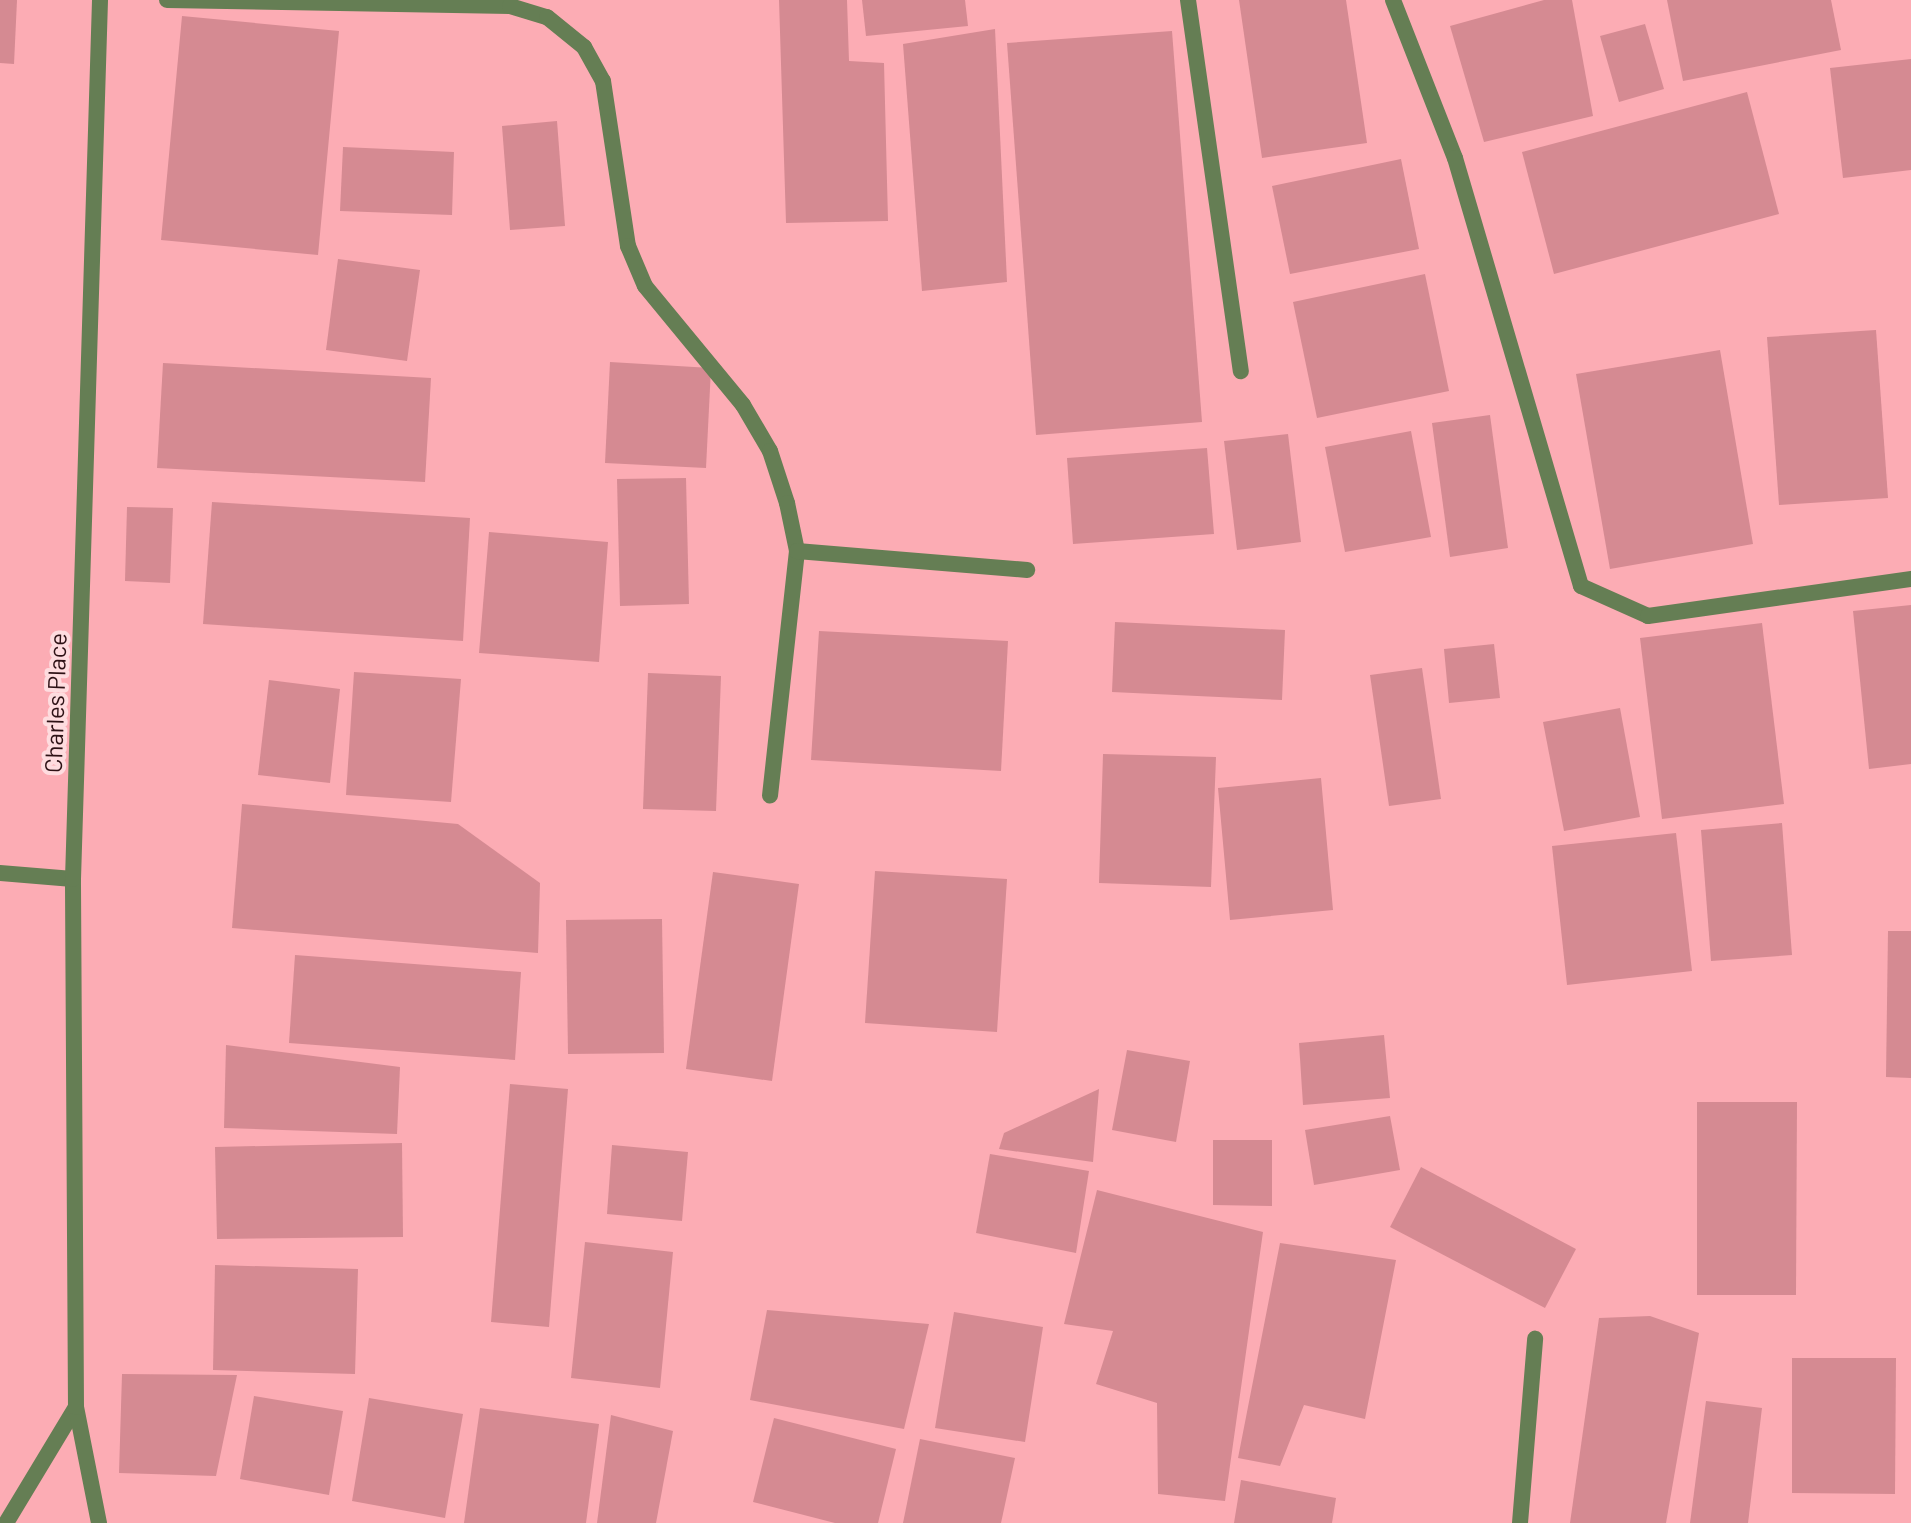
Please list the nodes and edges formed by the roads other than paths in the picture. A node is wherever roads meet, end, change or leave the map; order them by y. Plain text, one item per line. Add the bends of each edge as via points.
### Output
1 (100, 0) edge
2 (167, 0) edge
3 (1188, 0) edge
4 (1393, 0) edge
5 (1241, 371) dead end
6 (797, 551) junction
7 (1027, 570) dead end
8 (1911, 579) edge
9 (770, 796) dead end
10 (0, 873) edge
11 (73, 879) junction
12 (1535, 1339) dead end
13 (76, 1407) junction
14 (6, 1523) edge
15 (99, 1523) edge
16 (1520, 1523) edge

1 - 11 street, Charles Place
2 - 6 street via 510,6 547,17 568,32 603,81 628,246 639,273 770,451
3 - 5 street
4 - 8 street via 1455,158 1581,586 1648,616
6 - 7 street
6 - 9 street
10 - 11 street
11 - 13 street, Charles Place
12 - 16 street
13 - 14 street
13 - 15 street, Charles Place

